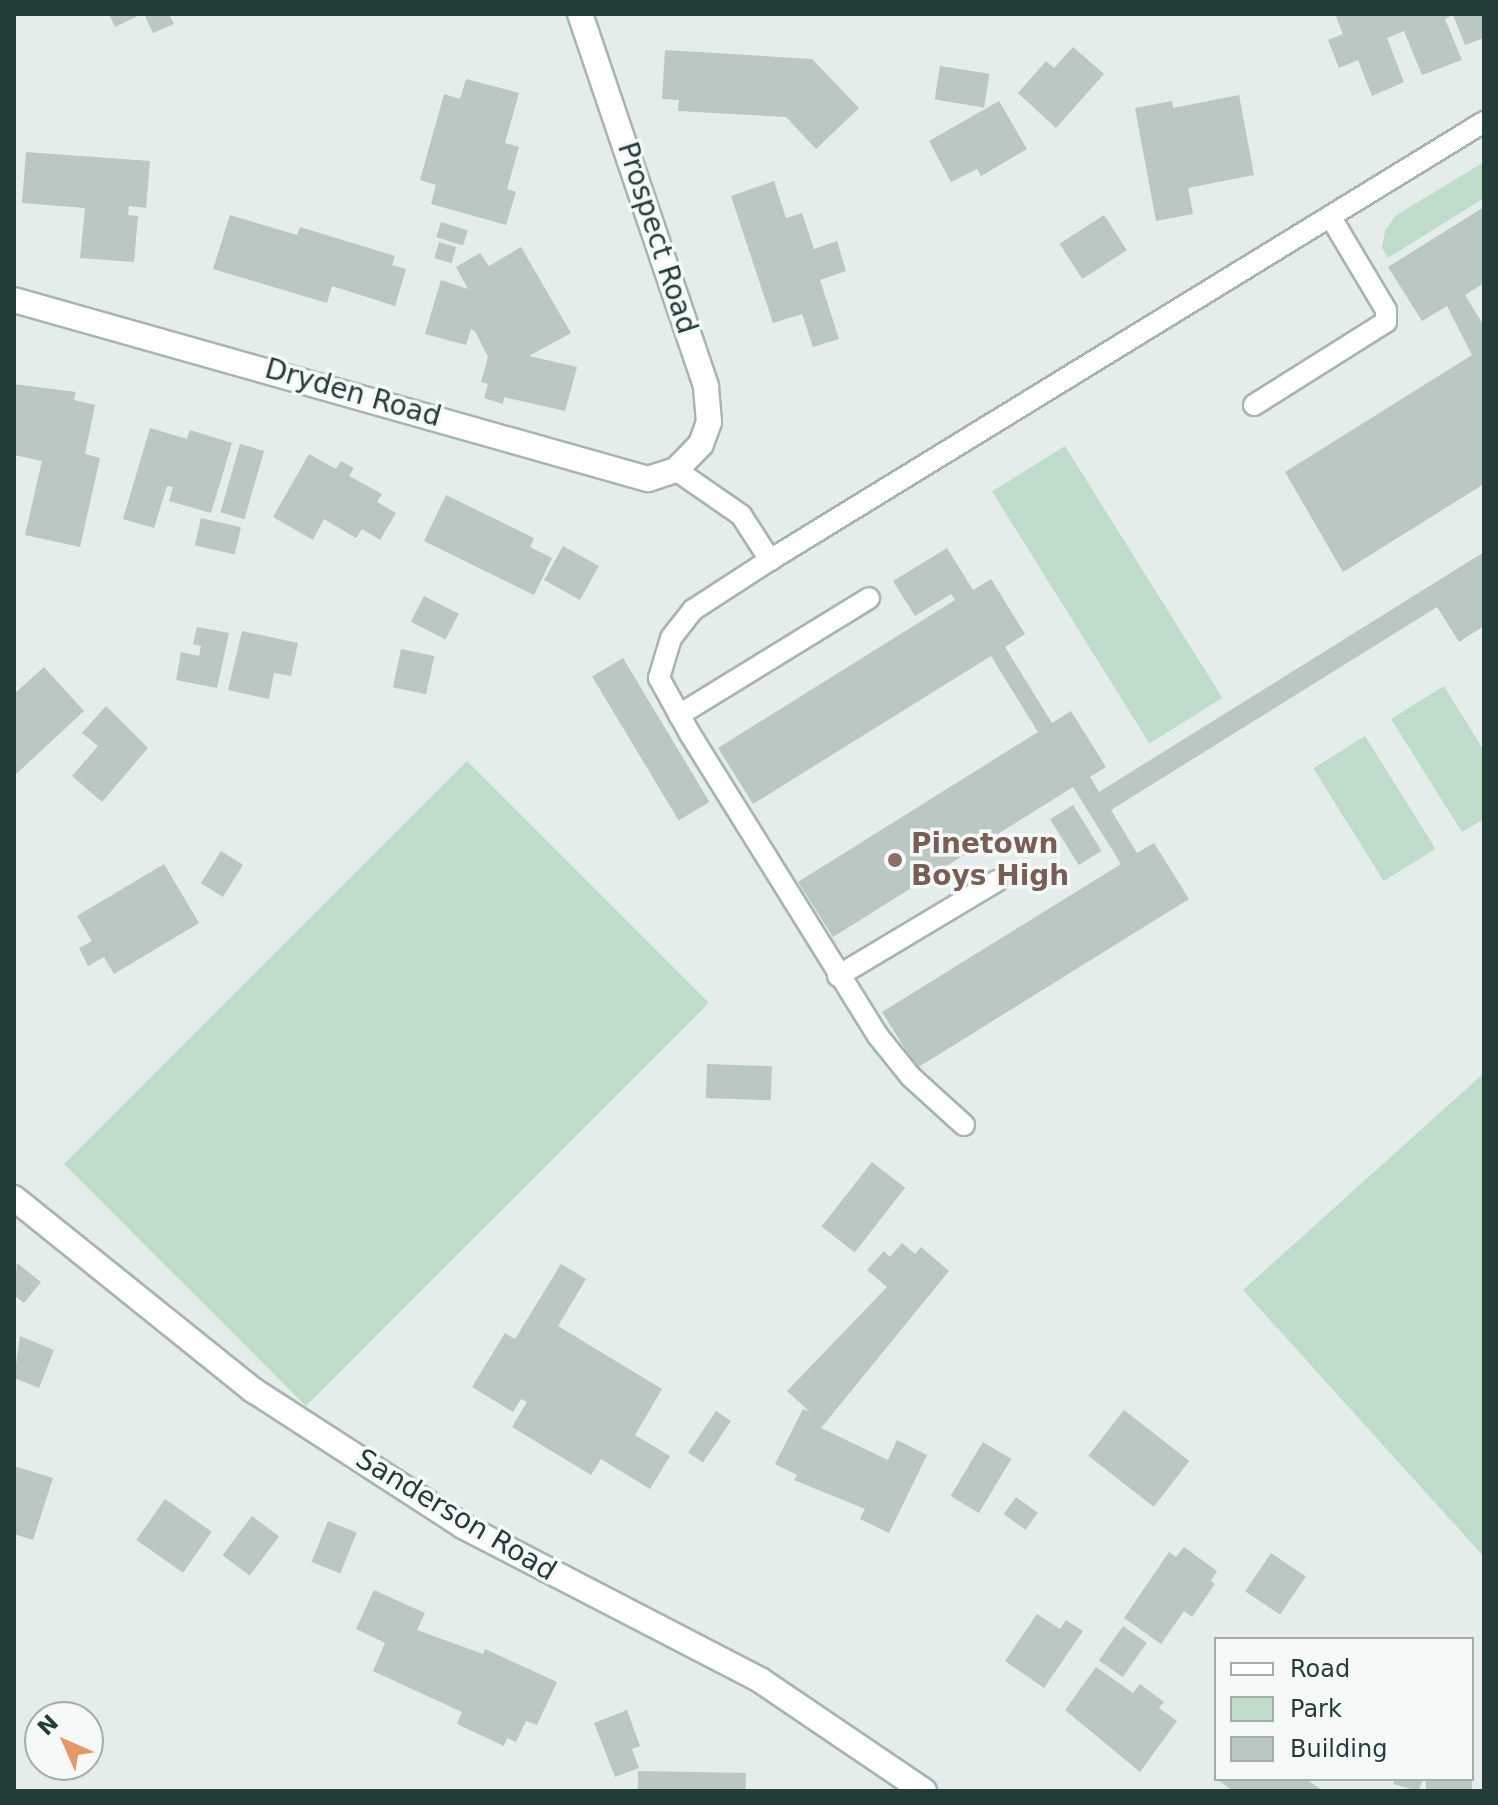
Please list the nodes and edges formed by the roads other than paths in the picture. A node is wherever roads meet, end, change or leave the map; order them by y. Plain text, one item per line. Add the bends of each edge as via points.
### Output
1 (580, 14) edge
2 (1484, 122) edge
3 (1330, 216) junction
4 (14, 300) edge
5 (1254, 405) dead end
6 (682, 466) junction
7 (770, 560) junction
8 (869, 598) dead end
9 (679, 715) junction
10 (997, 881) dead end
11 (838, 976) junction
12 (964, 1125) dead end
13 (14, 1198) edge
14 (924, 1791) edge

1 - 6 street, Prospect Road via 706,386 709,422
2 - 3 lane
3 - 5 lane via 1386,310 1386,322
3 - 7 lane
4 - 6 street, Dryden Road via 648,479
6 - 7 lane via 741,515
7 - 9 lane via 693,610 671,638 659,678
8 - 9 lane
9 - 11 lane
10 - 11 lane
11 - 12 lane via 911,1077
13 - 14 street, Sanderson Road via 253,1390 463,1526 760,1680

